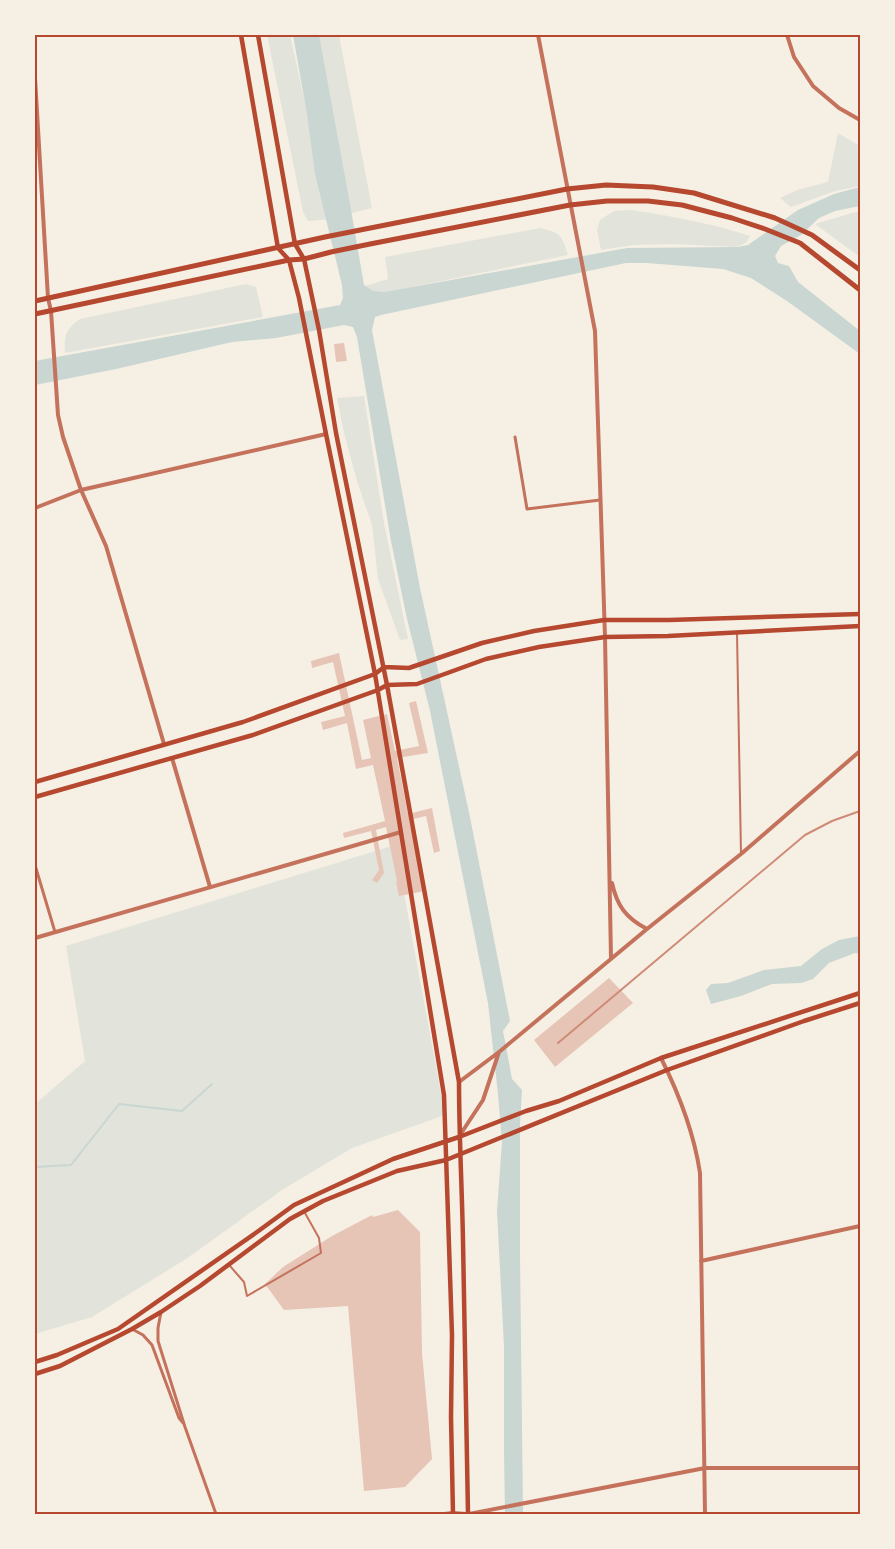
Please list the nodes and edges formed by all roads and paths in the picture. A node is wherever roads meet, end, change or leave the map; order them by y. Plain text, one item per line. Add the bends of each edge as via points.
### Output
1 (240, 35) edge
2 (258, 35) edge
3 (538, 35) edge
4 (787, 35) edge
5 (35, 78) edge
6 (860, 120) edge
7 (567, 189) junction
8 (570, 205) junction
9 (295, 244) junction
10 (278, 248) junction
11 (304, 259) junction
12 (289, 260) junction
13 (860, 270) edge
14 (860, 290) edge
15 (48, 298) junction
16 (35, 301) edge
17 (51, 310) junction
18 (35, 314) edge
19 (326, 434) junction
20 (515, 437) dead end
21 (81, 490) junction
22 (600, 500) junction
23 (35, 508) edge
24 (860, 614) edge
25 (604, 620) junction
26 (860, 626) edge
27 (737, 633) junction
28 (605, 637) junction
29 (384, 667) junction
30 (375, 674) junction
31 (387, 685) junction
32 (378, 690) junction
33 (164, 744) junction
34 (860, 751) edge
35 (172, 758) junction
36 (35, 782) edge
37 (35, 798) edge
38 (401, 832) junction
39 (741, 854) junction
40 (35, 864) edge
41 (609, 872) junction
42 (210, 887) junction
43 (647, 929) junction
44 (55, 932) junction
45 (35, 938) edge
46 (611, 958) junction
47 (860, 993) edge
48 (860, 1003) edge
49 (499, 1052) junction
50 (661, 1058) junction
51 (667, 1070) junction
52 (459, 1082) junction
53 (459, 1137) junction
54 (446, 1141) junction
55 (461, 1154) junction
56 (446, 1160) junction
57 (304, 1211) junction
58 (860, 1226) edge
59 (701, 1261) junction
60 (229, 1264) junction
61 (161, 1312) junction
62 (132, 1329) junction
63 (35, 1362) edge
64 (35, 1374) edge
65 (186, 1427) junction
66 (705, 1468) junction
67 (860, 1468) edge
68 (453, 1513) edge
69 (216, 1514) edge
70 (444, 1514) edge
71 (468, 1514) edge
72 (705, 1514) edge

1 - 10 main road
2 - 9 main road
3 - 7 street
4 - 6 street via 794,57 814,86 839,108
5 - 15 street
7 - 8 street
7 - 9 main road
7 - 13 main road via 606,185 694,193 775,218 812,235
8 - 11 main road
8 - 14 main road via 648,201 682,205 732,218 800,244
8 - 22 street via 595,331
9 - 10 main road
9 - 11 main road
10 - 12 main road
10 - 15 main road
11 - 12 main road
11 - 29 main road
12 - 17 main road
12 - 19 main road
15 - 16 main road
15 - 17 street
17 - 18 main road
17 - 21 street via 58,415
19 - 21 street
19 - 30 main road
20 - 22 street via 527,509
21 - 23 street
21 - 33 street via 106,546
22 - 25 street
24 - 25 main road
25 - 28 street
25 - 29 main road via 482,643 410,668
26 - 27 main road
27 - 28 main road
27 - 39 lane
28 - 31 main road via 486,659 417,684
28 - 41 street
29 - 30 main road
29 - 31 main road
30 - 32 main road
30 - 33 main road via 243,722
31 - 32 main road
31 - 52 main road
32 - 35 main road via 253,734
32 - 38 main road
33 - 36 main road
34 - 39 street
35 - 37 main road
35 - 42 street
38 - 42 street
38 - 54 main road via 444,1095
39 - 43 street
40 - 44 street
41 - 43 street via 621,908 633,921
41 - 46 street
42 - 44 street
43 - 46 street
44 - 45 street
46 - 49 street
47 - 50 main road
48 - 51 main road
49 - 52 street
49 - 53 street via 483,1100
50 - 51 street
50 - 53 main road
51 - 55 main road
51 - 59 street via 697,1148
52 - 53 main road
53 - 54 main road
53 - 55 main road
54 - 56 main road
54 - 63 main road via 392,1159 294,1205 118,1329 57,1356
55 - 56 main road
55 - 71 main road
56 - 57 main road via 397,1171
56 - 68 main road via 452,1335
57 - 60 main road
57 - 60 lane via 319,1238 322,1253 247,1296 244,1282
58 - 59 street
59 - 66 street
60 - 61 main road
61 - 62 main road
61 - 65 street via 158,1341
62 - 64 main road via 60,1366
62 - 65 street via 152,1345 178,1418
65 - 69 street
66 - 67 street
66 - 71 street
66 - 72 street
68 - 70 street
68 - 71 street

